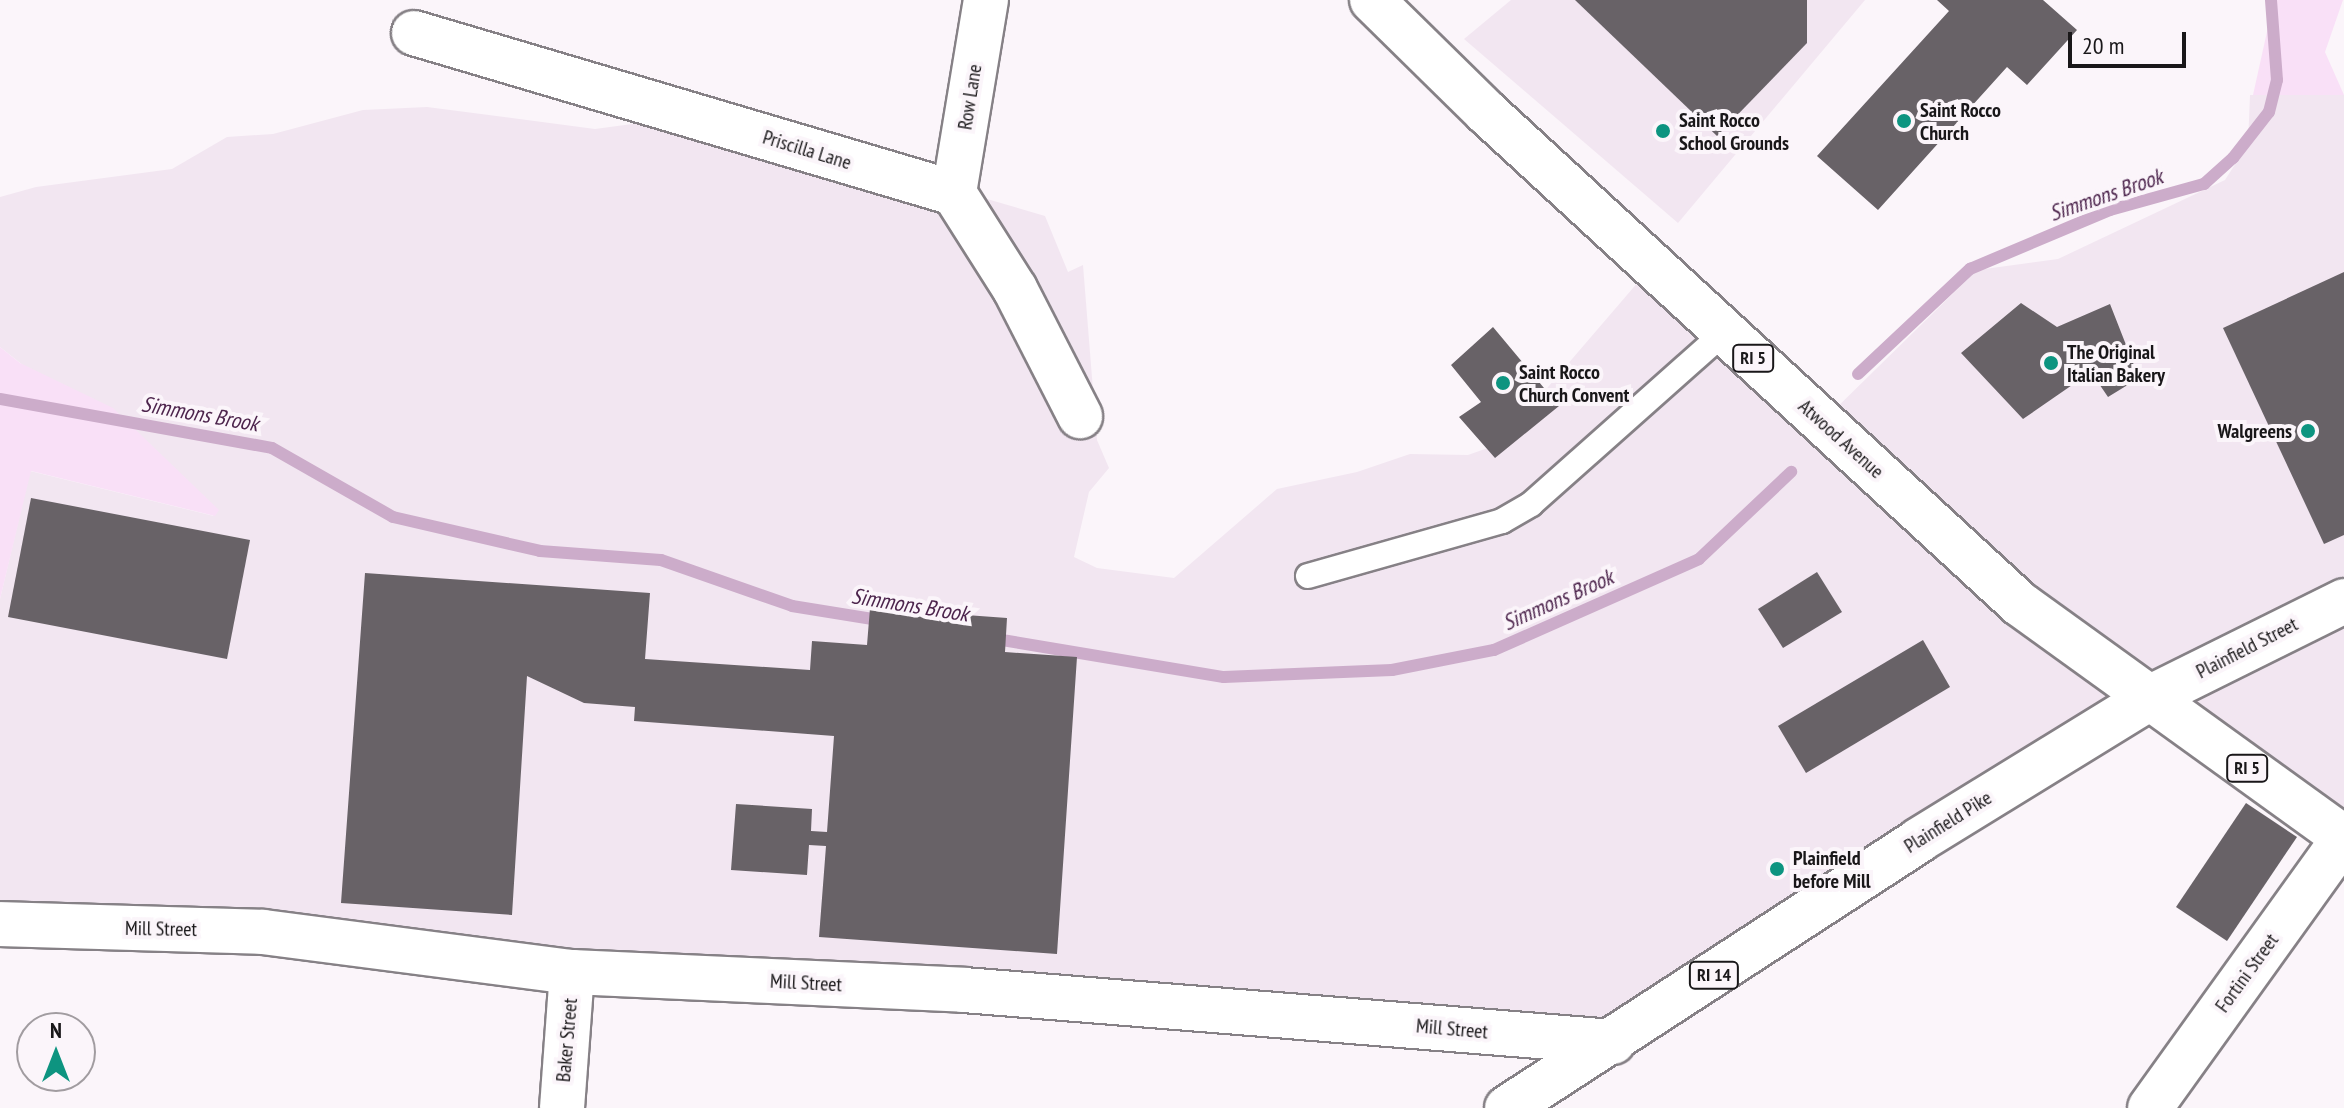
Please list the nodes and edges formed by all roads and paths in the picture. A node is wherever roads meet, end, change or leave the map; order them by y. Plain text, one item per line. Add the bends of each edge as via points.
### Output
1 (986, 0) edge
2 (1372, 0) edge
3 (414, 33) dead end
4 (954, 193) junction
5 (1725, 332) junction
6 (1080, 416) dead end
7 (1308, 576) dead end
8 (2344, 601) edge
9 (2151, 697) junction
10 (2344, 838) edge
11 (0, 924) edge
12 (572, 972) junction
13 (1613, 1042) junction
14 (562, 1108) edge
15 (1507, 1108) edge
16 (2150, 1108) edge

1 - 4 street, Row Lane
2 - 5 street, Atwood Avenue / RI 5
3 - 4 street, Priscilla Lane
4 - 6 street via 1015,289
5 - 7 lane via 1531,504 1502,521
5 - 9 street, Atwood Avenue / RI 5 via 2020,604
8 - 9 street, Plainfield Street / RI 14
9 - 10 street, Atwood Avenue / RI 5
9 - 13 street, Plainfield Pike / RI 14 via 1919,840
10 - 16 street, Fortini Street
11 - 12 street, Mill Street via 263,932
12 - 13 street, Mill Street via 964,990
12 - 14 street, Baker Street
13 - 15 street, Plainfield Pike / RI 14

